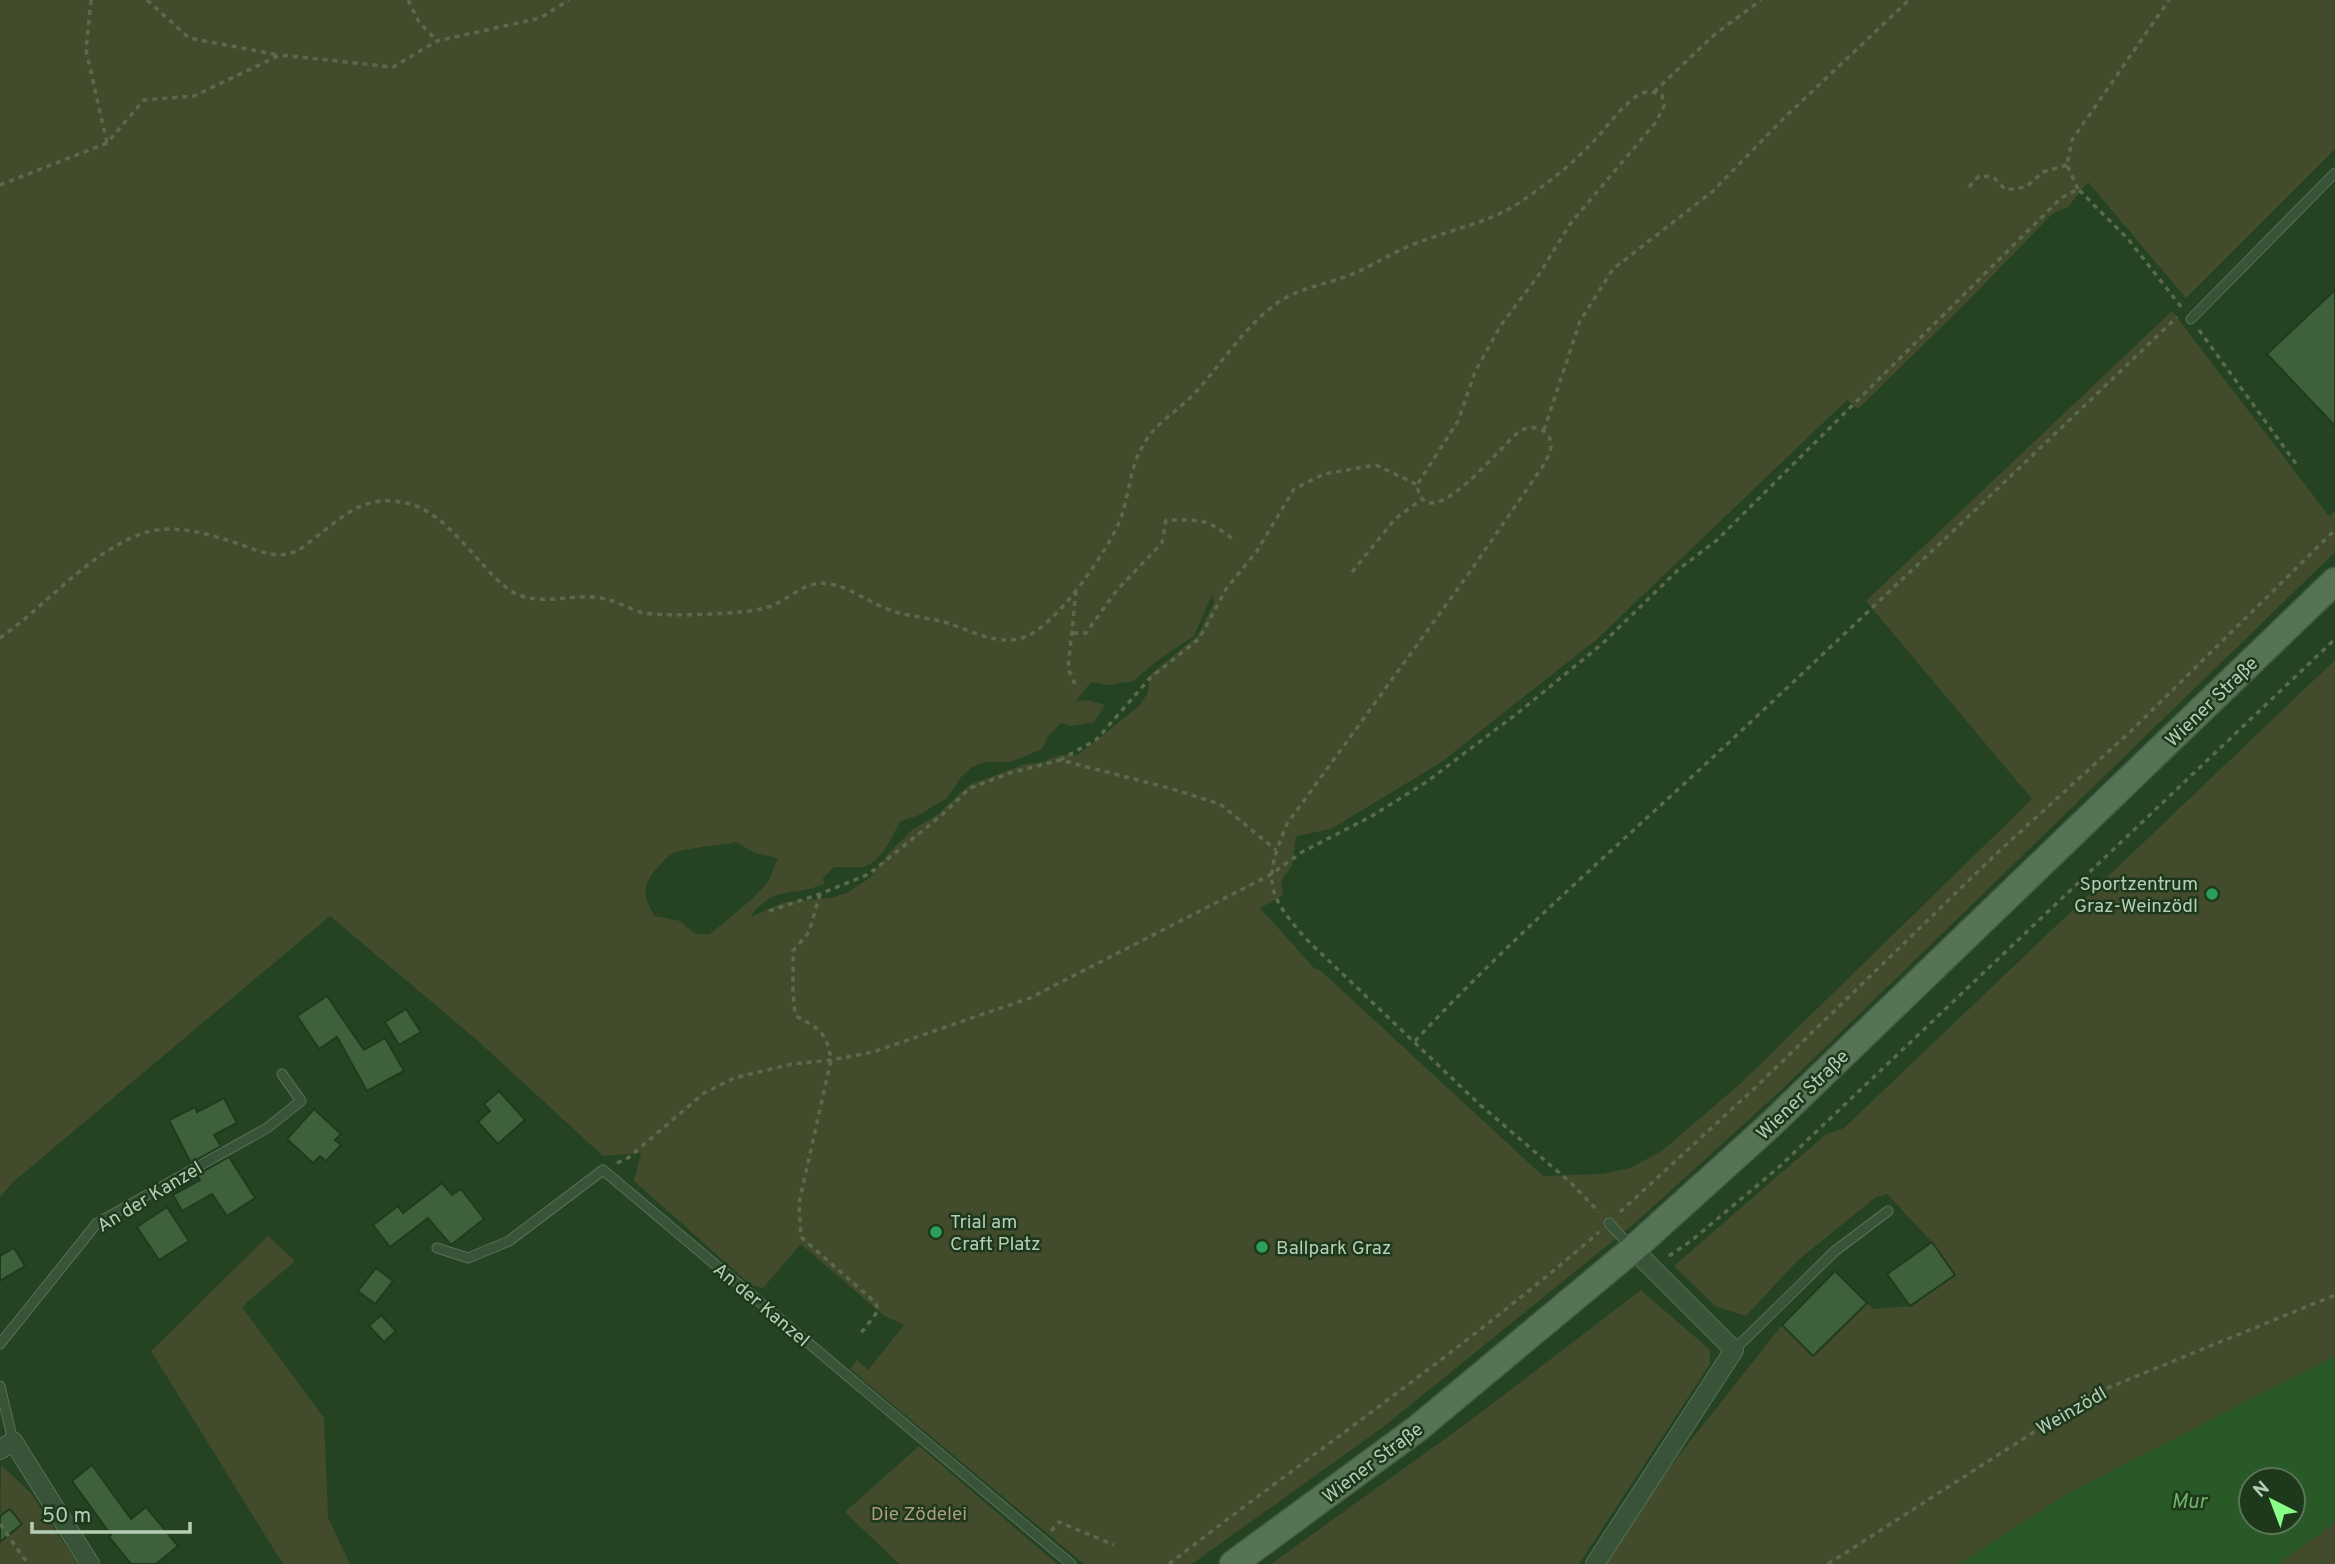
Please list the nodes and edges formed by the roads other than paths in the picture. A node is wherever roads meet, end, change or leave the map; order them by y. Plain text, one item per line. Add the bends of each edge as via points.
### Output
1 (2335, 173) edge
2 (2190, 319) road end
3 (2335, 581) edge
4 (282, 1074) dead end
5 (1888, 1211) dead end
6 (1609, 1223) road end
7 (437, 1248) dead end
8 (1633, 1250) junction
9 (0, 1344) edge
10 (1734, 1350) junction
11 (0, 1386) edge
12 (6, 1446) edge
13 (90, 1564) edge
14 (1071, 1564) edge
15 (1233, 1564) edge
16 (1595, 1564) edge

1 - 2 lane
3 - 8 main road, Wiener Straße via 1768,1127
4 - 9 lane, An der Kanzel via 301,1101 267,1128 97,1223
5 - 10 lane via 1835,1251
6 - 8 lane
7 - 14 lane, An der Kanzel via 468,1258 509,1241 603,1170
8 - 10 street
8 - 15 main road, Wiener Straße via 1418,1429
10 - 16 street
11 - 12 lane
12 - 13 street

